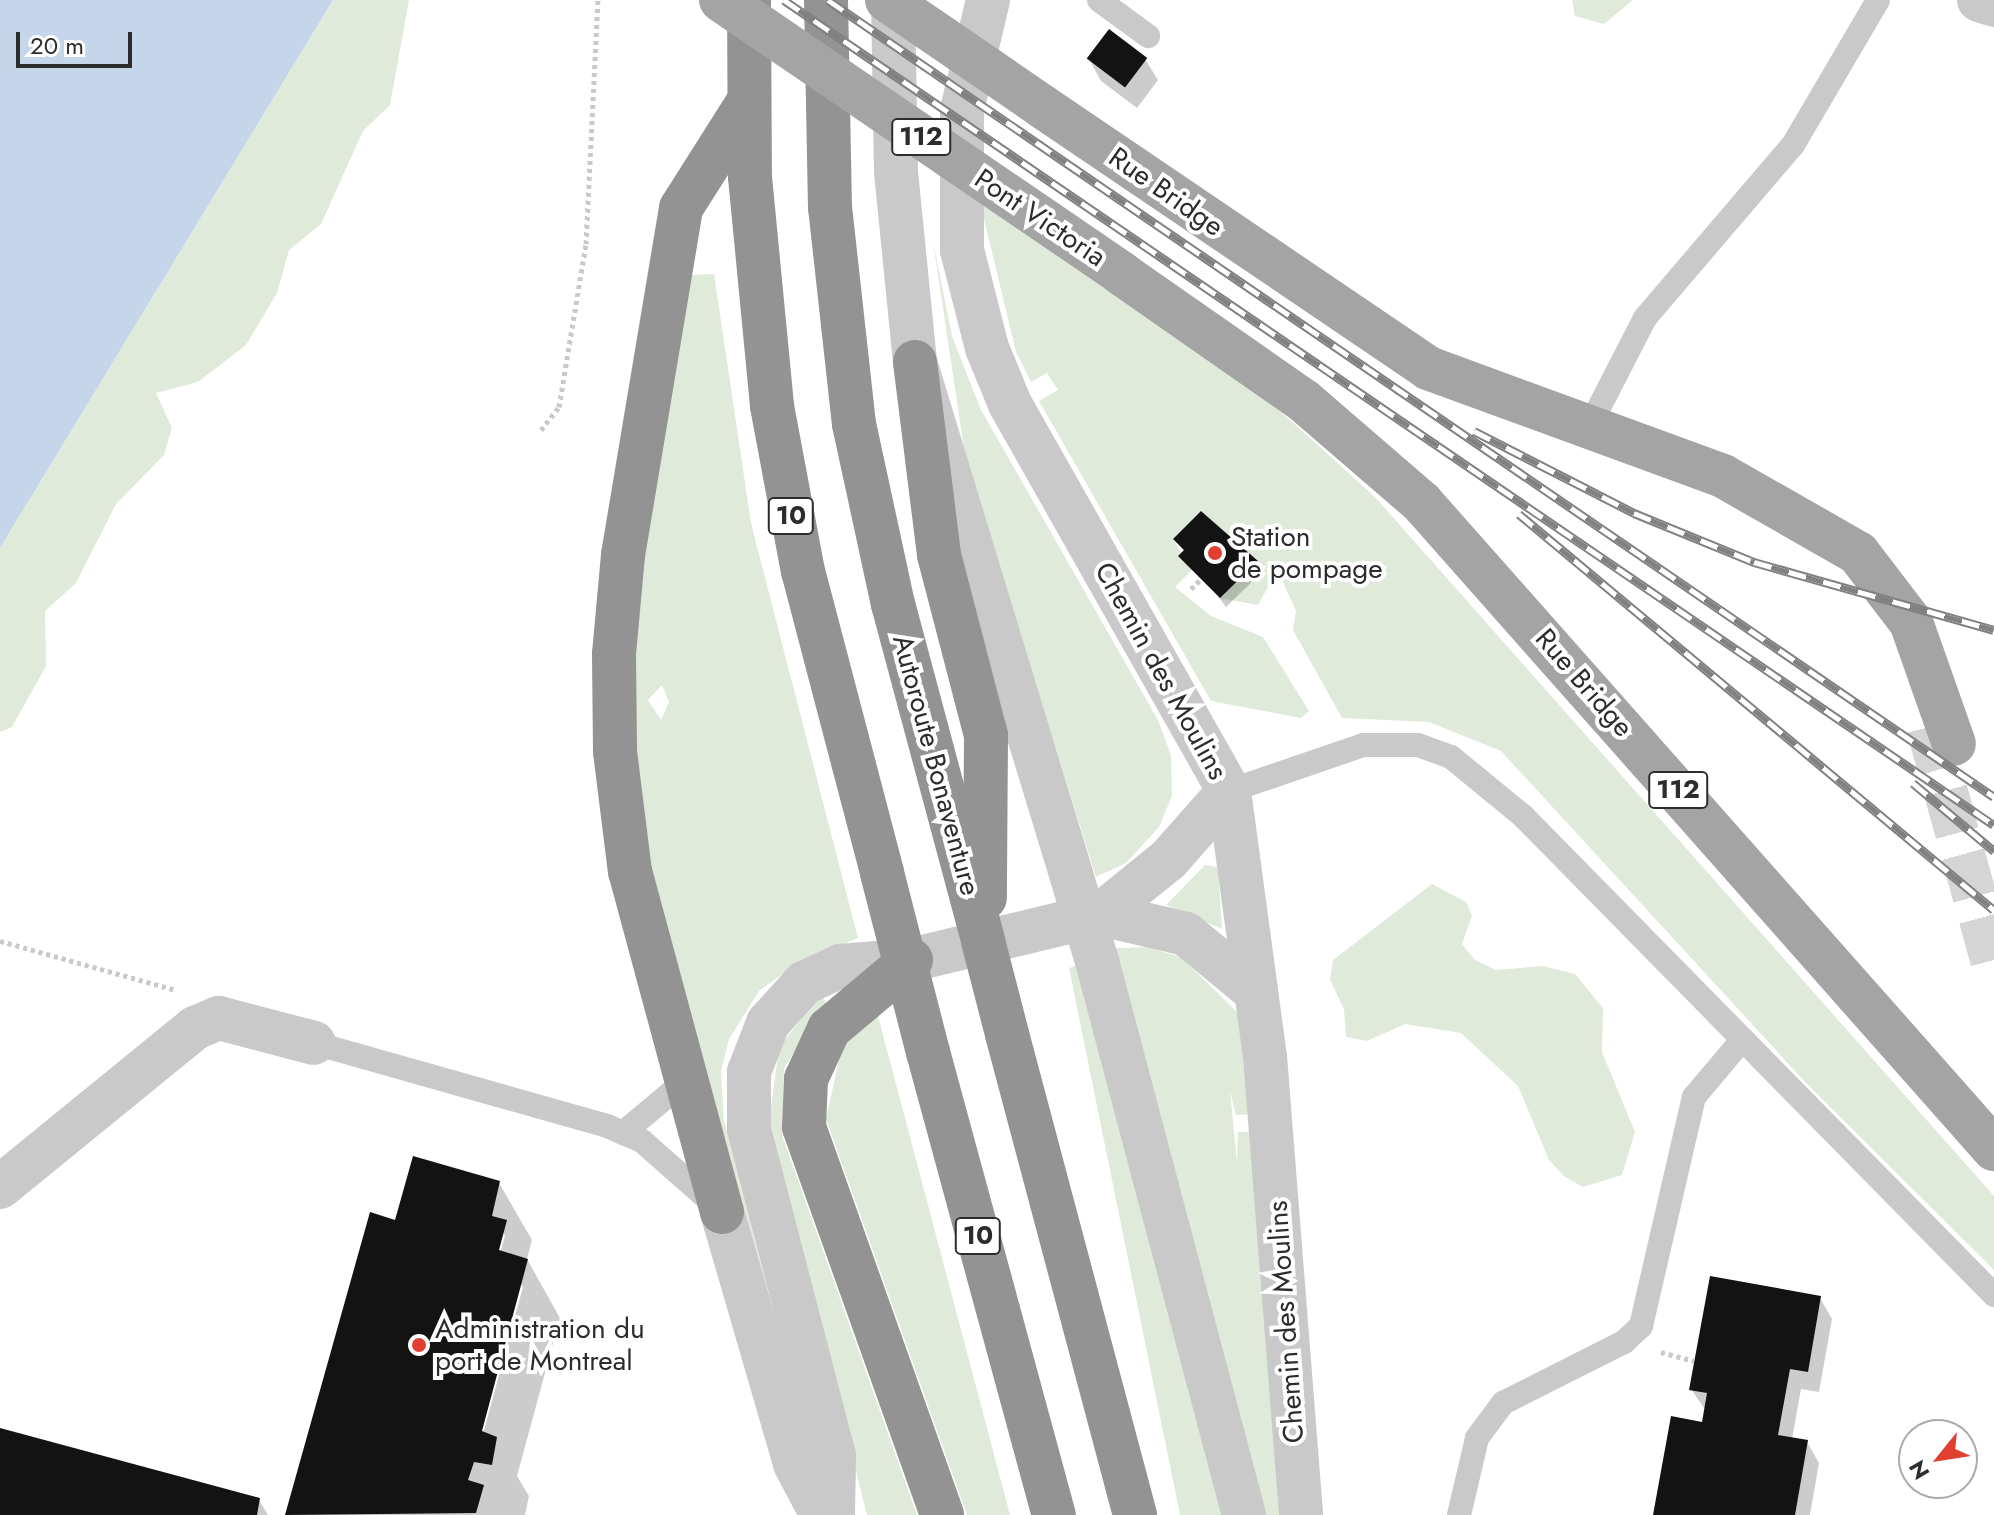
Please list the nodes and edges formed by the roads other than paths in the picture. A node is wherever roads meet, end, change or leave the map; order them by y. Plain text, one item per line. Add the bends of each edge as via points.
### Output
1 (721, 0) edge
2 (749, 0) edge
3 (826, 0) edge
4 (887, 0) edge
5 (893, 0) edge
6 (988, 0) edge
7 (1099, 0) edge
8 (1878, 0) edge
9 (1979, 0) edge
10 (1994, 5) edge
11 (1148, 36) dead end
12 (747, 104) junction
13 (1122, 274) joint
14 (915, 362) junction
15 (1588, 429) junction
16 (1941, 736) tunnel mouth
17 (1229, 791) junction
18 (973, 849) junction
19 (1101, 914) junction
20 (911, 960) junction
21 (1256, 992) junction
22 (1742, 1040) junction
23 (314, 1043) joint
24 (685, 1081) junction
25 (623, 1133) junction
26 (1994, 1149) edge
27 (0, 1187) edge
28 (722, 1212) junction
29 (1994, 1295) edge
30 (822, 1515) edge
31 (833, 1515) edge
32 (942, 1515) edge
33 (1054, 1515) edge
34 (1135, 1515) edge
35 (1244, 1515) edge
36 (1301, 1515) edge
37 (1459, 1515) edge

1 - 13 main road, Pont Victoria / 112, bridge
2 - 12 highway, 10
3 - 18 highway, Autoroute Bonaventure via 828,180 850,398 893,604
4 - 15 main road, Rue Bridge, bridge via 1428,368
5 - 14 street via 896,172
6 - 17 street, Chemin des Moulins via 967,77 957,193 987,348 1025,432
7 - 11 lane
8 - 15 lane via 1793,145 1645,318
9 - 10 street
12 - 24 highway via 681,208 617,618 621,812
12 - 33 highway, 10, bridge via 759,306 784,477 928,1052
13 - 26 main road, Rue Bridge / 112 via 1304,401 1422,503
14 - 18 highway via 939,555 986,735
14 - 35 street, bridge via 1097,961
15 - 16 main road, Rue Bridge via 1723,476 1858,553 1904,611 1928,659
17 - 19 street via 1168,860
17 - 21 street, Chemin des Moulins
17 - 22 lane via 1363,745 1418,745 1451,757 1523,816
18 - 34 highway, bridge via 983,941
19 - 20 street
19 - 21 street via 1194,938
20 - 31 street via 840,966 804,983 768,1023 747,1088 752,1144 834,1456
20 - 32 highway via 829,1029 806,1079 803,1113 810,1154
21 - 36 street, Chemin des Moulins
22 - 29 lane
22 - 37 lane via 1694,1097 1641,1326 1624,1342 1503,1403 1477,1438
23 - 25 lane
23 - 27 street via 219,1018 195,1028
24 - 25 lane
24 - 28 highway
25 - 28 lane
28 - 30 street via 795,1464

